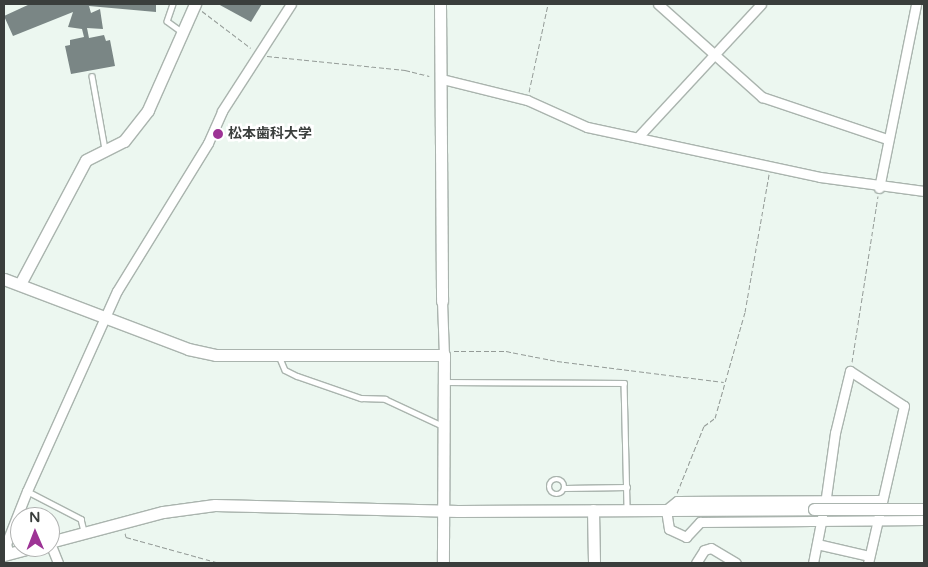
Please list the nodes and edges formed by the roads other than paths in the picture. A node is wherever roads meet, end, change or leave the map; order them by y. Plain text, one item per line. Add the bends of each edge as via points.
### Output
1 (173, 4) edge
2 (291, 4) edge
3 (440, 4) edge
4 (658, 4) edge
5 (760, 4) edge
6 (916, 4) edge
7 (195, 5) edge
8 (182, 32) junction
9 (714, 55) junction
10 (92, 76) dead end
11 (442, 80) junction
12 (638, 137) junction
13 (887, 139) junction
14 (105, 149) junction
15 (880, 188) junction
16 (924, 191) edge
17 (4, 279) edge
18 (20, 284) junction
19 (442, 301) joint
20 (104, 318) junction
21 (279, 355) junction
22 (444, 355) junction
23 (445, 382) junction
24 (446, 428) junction
25 (627, 487) junction
26 (565, 488) dead end
27 (27, 491) junction
28 (826, 500) junction
29 (882, 500) junction
30 (924, 508) edge
31 (592, 510) junction
32 (628, 510) junction
33 (666, 510) junction
34 (445, 511) junction
35 (924, 520) edge
36 (821, 521) junction
37 (877, 521) junction
38 (85, 533) junction
39 (60, 539) edge
40 (817, 544) junction
41 (6, 555) edge
42 (868, 560) edge
43 (443, 563) edge
44 (594, 563) edge
45 (696, 563) edge
46 (736, 563) edge
47 (813, 563) edge

1 - 8 lane via 167,21
2 - 20 street via 222,111 208,143 117,290
3 - 11 street
4 - 9 street
5 - 9 street
6 - 13 street
7 - 8 street
8 - 14 street via 140,123 124,142
9 - 12 street
9 - 13 street via 762,97
10 - 14 lane
11 - 12 street via 528,100 588,126
11 - 19 street
12 - 15 street
13 - 15 street
14 - 18 street via 86,160
15 - 16 street
17 - 18 street
18 - 20 street
19 - 22 street
20 - 21 street via 188,349 216,355
20 - 27 street
21 - 22 street
21 - 24 lane via 285,370 297,376 360,398 385,399
22 - 23 street
23 - 24 street
23 - 25 lane via 624,383
24 - 34 street
25 - 26 lane
25 - 32 lane
27 - 38 lane via 82,519
27 - 41 street via 6,544
28 - 29 street
28 - 29 street via 835,433 850,371 904,406
28 - 33 street via 677,502
28 - 36 street
29 - 37 street
30 - 33 street, bridge
31 - 32 street
31 - 34 street
31 - 44 street
32 - 33 street
33 - 36 street via 669,529 680,537 693,533 700,522
34 - 38 street via 215,505 177,509
34 - 43 street
35 - 37 street
36 - 37 street
36 - 40 street
37 - 42 street
38 - 39 street
40 - 42 street
40 - 47 street
45 - 46 street via 704,550 710,548

